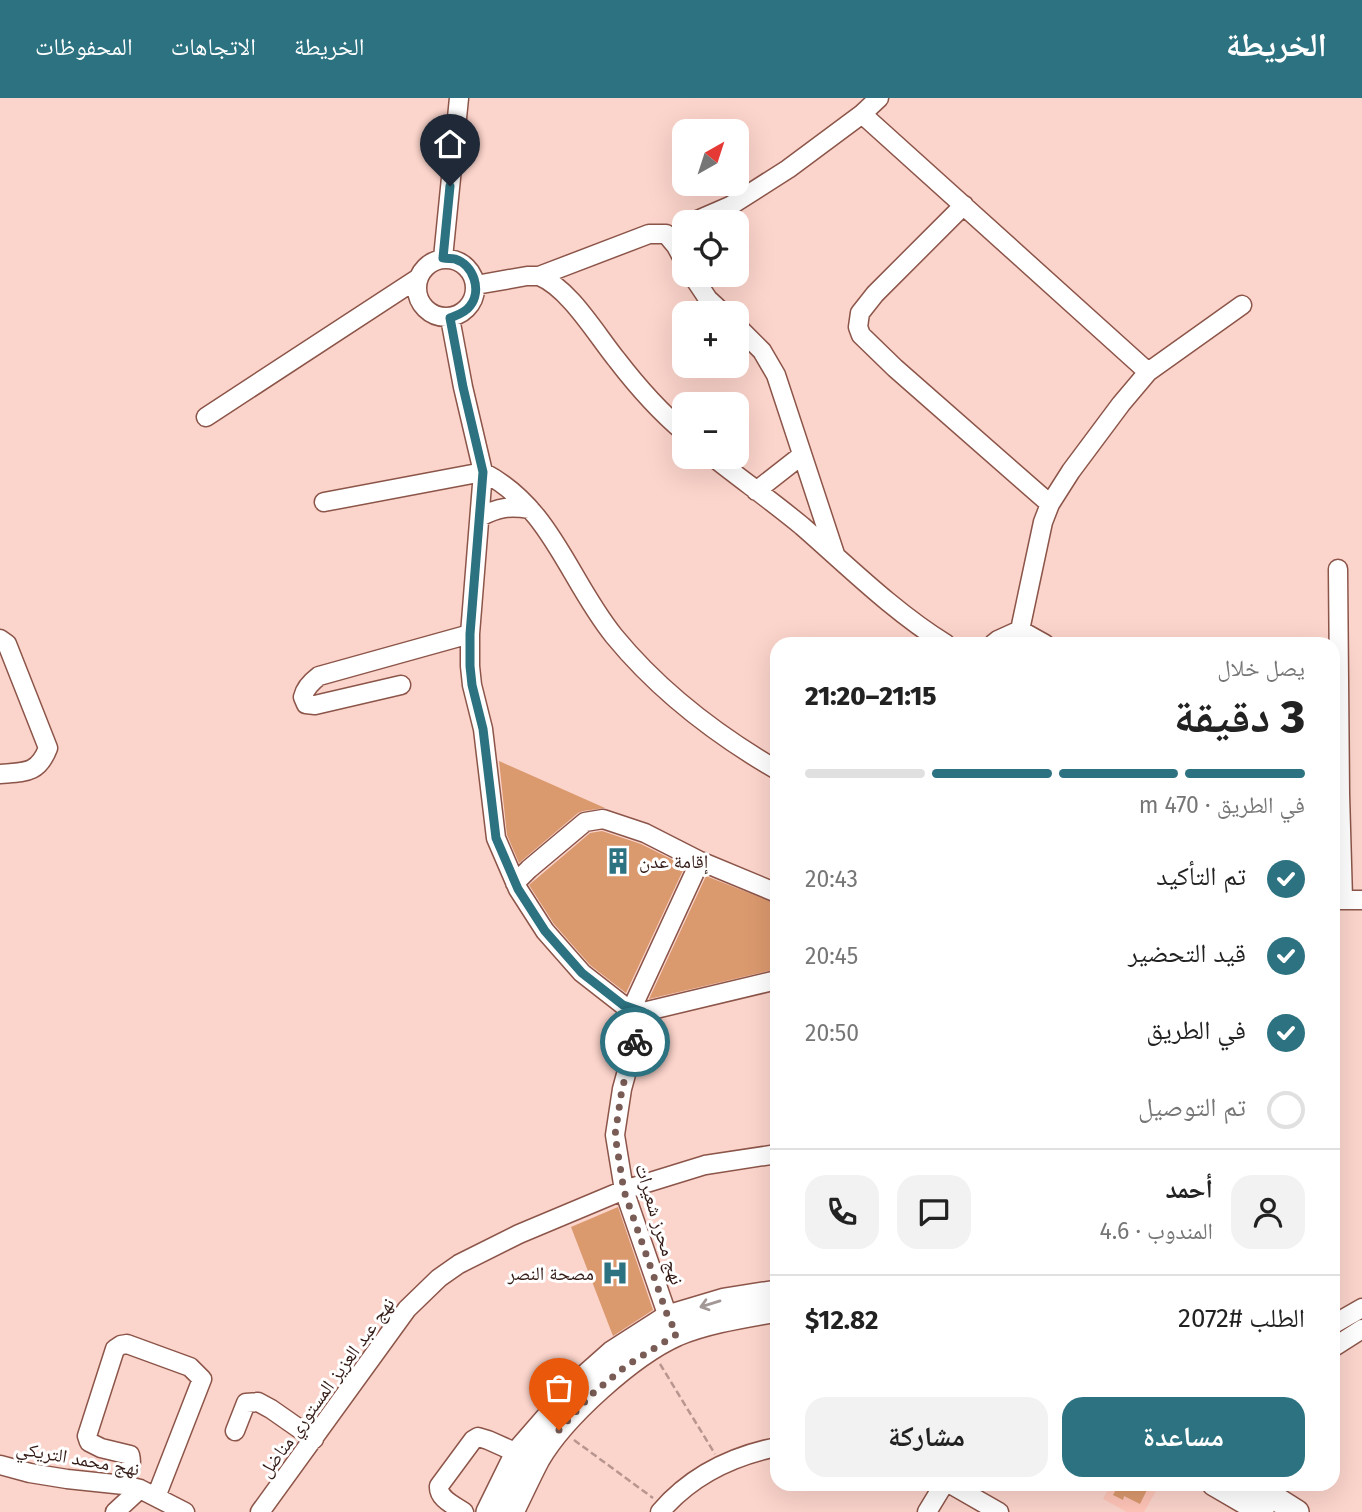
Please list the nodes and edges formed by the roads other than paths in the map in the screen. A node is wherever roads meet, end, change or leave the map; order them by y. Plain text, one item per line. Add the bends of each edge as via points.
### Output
1 (459, 98) edge
2 (879, 98) edge
3 (862, 114) junction
4 (964, 205) junction
5 (721, 210) edge
6 (672, 231) edge
7 (666, 234) junction
8 (672, 241) edge
9 (443, 258) junction
10 (539, 276) junction
11 (418, 279) junction
12 (476, 285) junction
13 (1242, 305) dead end
14 (450, 318) junction
15 (749, 338) edge
16 (1148, 372) junction
17 (206, 417) dead end
18 (672, 422) edge
19 (802, 455) junction
20 (728, 469) edge
21 (483, 472) junction
22 (756, 491) junction
23 (324, 502) dead end
24 (1050, 504) junction
25 (530, 509) junction
26 (480, 517) junction
27 (835, 556) junction
28 (1338, 569) dead end
29 (1020, 630) junction
30 (470, 634) junction
31 (935, 637) edge
32 (1003, 637) edge
33 (1032, 637) edge
34 (1338, 637) edge
35 (0, 639) edge
36 (401, 685) dead end
37 (770, 766) edge
38 (0, 774) edge
39 (700, 861) junction
40 (515, 883) junction
41 (770, 890) edge
42 (1340, 900) edge
43 (1362, 900) edge
44 (770, 982) edge
45 (637, 1010) junction
46 (770, 1155) edge
47 (624, 1191) junction
48 (770, 1306) edge
49 (1361, 1311) edge
50 (1340, 1317) edge
51 (1340, 1321) edge
52 (673, 1326) junction
53 (1356, 1332) edge
54 (1340, 1343) edge
55 (235, 1432) dead end
56 (314, 1439) junction
57 (770, 1449) edge
58 (517, 1454) junction
59 (0, 1465) edge
60 (132, 1487) junction
61 (940, 1491) edge
62 (962, 1491) edge
63 (1236, 1491) edge
64 (1242, 1491) edge
65 (1284, 1491) edge
66 (156, 1497) junction
67 (662, 1509) edge
68 (1296, 1511) edge
69 (115, 1512) edge
70 (186, 1512) edge
71 (260, 1512) edge
72 (464, 1512) edge
73 (488, 1512) edge
74 (512, 1512) edge
75 (927, 1512) edge
76 (999, 1512) edge
77 (1262, 1512) edge

1 - 9 street
2 - 3 street
3 - 4 street
3 - 5 street via 788,169
4 - 16 street
4 - 24 street via 875,295 860,313 858,327 895,368
6 - 7 street
7 - 8 street
7 - 10 street via 649,234
9 - 11 street via 423,269
9 - 12 street via 465,265
10 - 12 street
10 - 18 street via 564,293
11 - 14 street via 420,303 438,317
11 - 17 street
12 - 14 street via 470,307
13 - 16 street
14 - 21 street
15 - 19 street via 776,375
16 - 24 street
19 - 22 street
19 - 27 street
20 - 22 street
21 - 23 street
21 - 25 street
21 - 26 street
22 - 27 street
24 - 29 street
25 - 26 street via 509,506
25 - 37 street via 547,528 612,634 649,677 698,718
26 - 30 street
27 - 31 street
28 - 34 street
29 - 32 street
29 - 33 street
30 - 36 street via 319,676 303,697 306,704 315,705
30 - 40 street via 472,685 483,729 496,838
35 - 38 street via 7,643 48,748 43,761 26,772
39 - 40 street via 645,833 603,819 584,822
39 - 41 street
39 - 45 street, نهج محرز شعيرات
40 - 45 street via 545,931 582,973 623,1005
42 - 43 street
44 - 45 street
45 - 47 street, نهج محرز شعيرات via 615,1135
46 - 47 street, نهج عبد العزيز المستوري مناضل via 705,1165
47 - 52 street, نهج محرز شعيرات
47 - 56 street, نهج عبد العزيز المستوري مناضل via 519,1234 439,1278 407,1309
48 - 52 main road via 726,1319
49 - 50 street
51 - 53 street
52 - 58 main road via 612,1353 577,1384
52 - 74 main road via 591,1395 559,1430 539,1457
53 - 54 street
55 - 56 street via 246,1403 258,1402
56 - 71 street, نهج عبد العزيز المستوري مناضل
57 - 67 street via 722,1465
58 - 72 street via 488,1440 473,1440 439,1486 443,1497
58 - 73 main road
59 - 60 street, نهج محمد التريكي
60 - 66 street, نهج محمد التريكي
60 - 66 street via 130,1455 101,1448 86,1436 115,1349 127,1344 190,1367 202,1379
60 - 69 street
61 - 75 street
62 - 76 street
63 - 77 main road
64 - 68 main road
65 - 68 main road
66 - 70 street, نهج محمد التريكي

